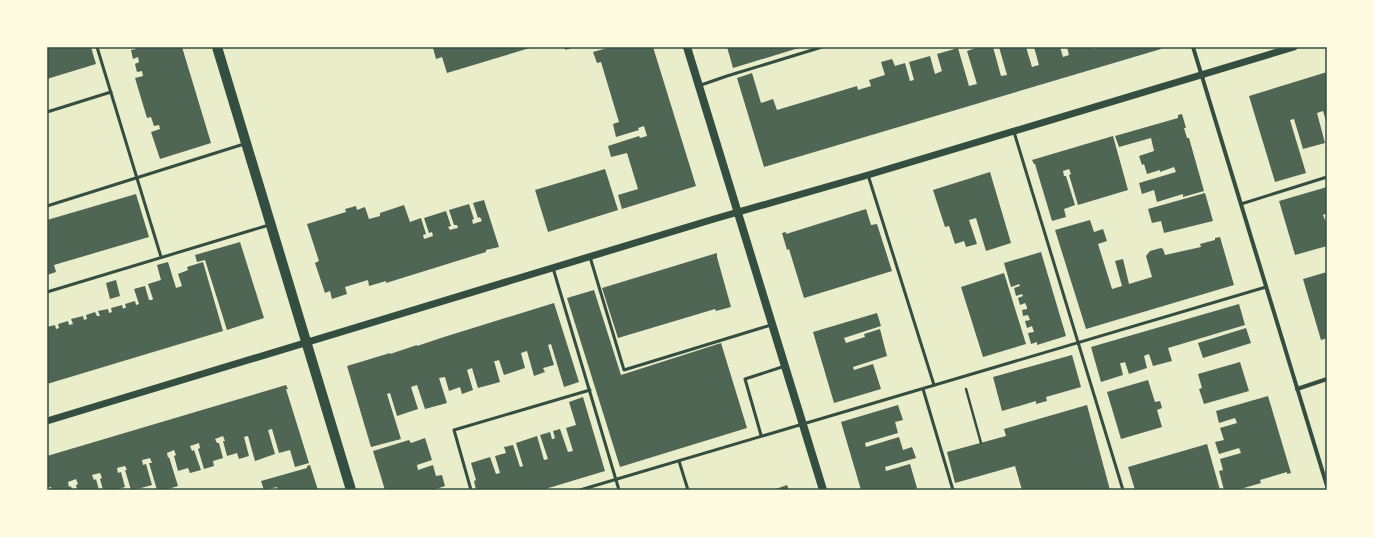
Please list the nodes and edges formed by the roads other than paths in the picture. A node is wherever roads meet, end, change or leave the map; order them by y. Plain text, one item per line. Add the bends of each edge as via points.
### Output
1 (97, 47) edge
2 (216, 47) edge
3 (687, 47) edge
4 (822, 47) edge
5 (1193, 47) edge
6 (1294, 47) edge
7 (814, 48) edge
8 (1201, 75) junction
9 (699, 86) junction
10 (111, 92) junction
11 (47, 112) edge
12 (1013, 132) junction
13 (246, 143) junction
14 (868, 175) junction
15 (138, 177) junction
16 (1327, 177) edge
17 (1241, 204) junction
18 (47, 206) edge
19 (738, 212) junction
20 (270, 224) junction
21 (161, 257) junction
22 (590, 257) junction
23 (553, 268) junction
24 (1266, 287) junction
25 (47, 292) edge
26 (772, 324) junction
27 (307, 343) junction
28 (1078, 343) junction
29 (785, 366) junction
30 (1327, 379) edge
31 (934, 385) junction
32 (923, 389) junction
33 (1297, 389) junction
34 (590, 390) junction
35 (47, 421) edge
36 (803, 424) junction
37 (762, 435) junction
38 (679, 461) junction
39 (616, 480) junction
40 (1327, 486) edge
41 (351, 490) edge
42 (471, 490) edge
43 (580, 490) edge
44 (619, 490) edge
45 (688, 490) edge
46 (823, 490) edge
47 (953, 490) edge
48 (1123, 490) edge

1 - 10 lane
2 - 13 main road
3 - 9 main road
4 - 7 lane
5 - 8 street
6 - 8 street
7 - 9 lane
8 - 12 street
8 - 17 street
9 - 19 main road
10 - 11 lane
10 - 15 lane
12 - 14 street
12 - 28 lane
13 - 15 lane
13 - 20 main road
14 - 19 street
14 - 31 lane
15 - 18 lane
15 - 21 lane
16 - 17 lane
17 - 24 street
19 - 22 street
19 - 26 main road
20 - 21 lane
20 - 27 main road
21 - 25 lane
22 - 23 street
22 - 26 lane via 624,370
23 - 27 street
23 - 34 lane
24 - 28 lane
24 - 33 street
26 - 29 main road
27 - 35 street
27 - 41 main road
28 - 31 lane
28 - 48 lane
29 - 36 main road
29 - 37 lane via 746,379
30 - 33 street
31 - 32 lane
32 - 36 lane
32 - 47 lane
33 - 40 street
34 - 39 lane
34 - 42 lane via 454,430
36 - 37 lane
36 - 46 main road
37 - 38 lane
38 - 39 lane
38 - 45 lane
39 - 43 lane
39 - 44 lane

